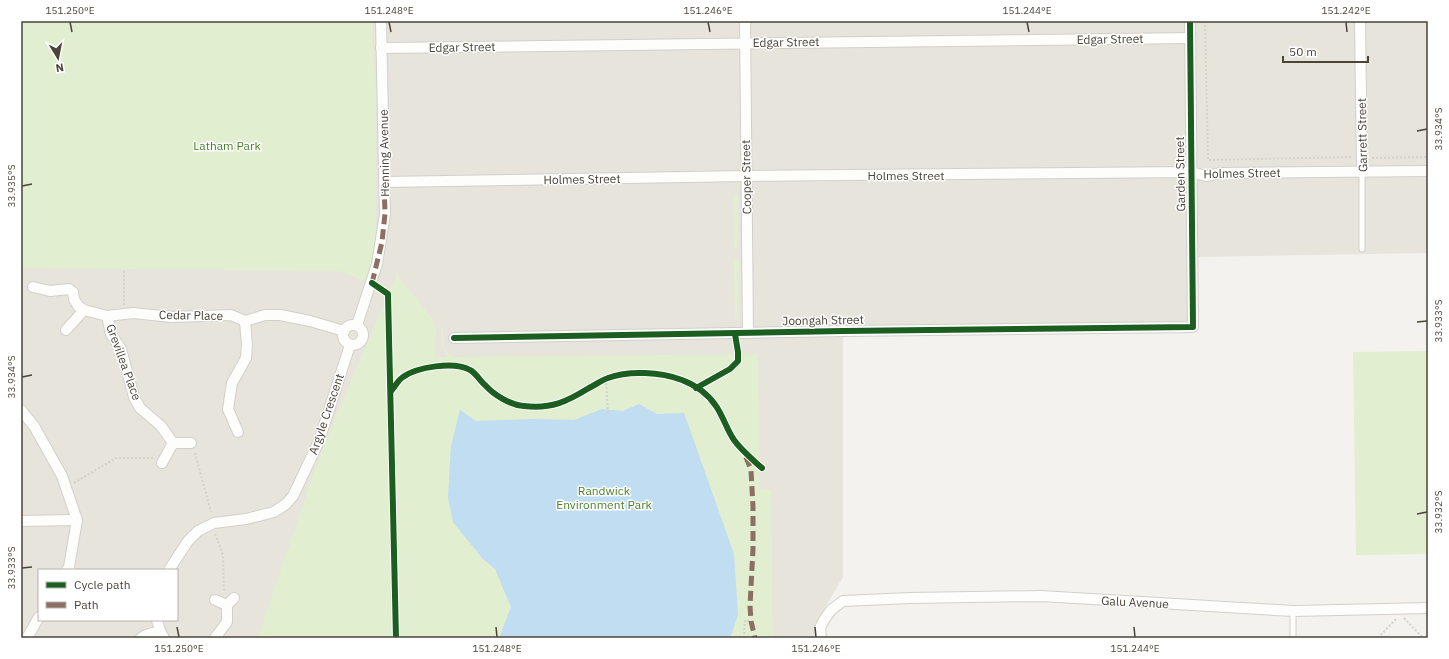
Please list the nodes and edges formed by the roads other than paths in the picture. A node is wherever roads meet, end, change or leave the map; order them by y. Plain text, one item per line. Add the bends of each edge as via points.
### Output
1 (381, 21) edge
2 (745, 21) edge
3 (1190, 21) edge
4 (1360, 21) edge
5 (1190, 38) junction
6 (745, 43) junction
7 (381, 48) junction
8 (1428, 171) edge
9 (1191, 172) junction
10 (1362, 172) junction
11 (746, 176) junction
12 (384, 182) junction
13 (1362, 249) dead end
14 (33, 287) dead end
15 (84, 310) junction
16 (108, 316) junction
17 (245, 321) junction
18 (358, 325) junction
19 (1193, 327) joint
20 (66, 330) dead end
21 (344, 331) junction
22 (748, 333) junction
23 (454, 338) dead end
24 (350, 345) junction
25 (21, 410) edge
26 (238, 432) dead end
27 (173, 443) junction
28 (191, 443) road end
29 (164, 460) road end
30 (77, 520) junction
31 (21, 521) edge
32 (67, 569) edge
33 (170, 569) edge
34 (225, 602) road end
35 (1428, 608) edge
36 (1293, 611) junction
37 (38, 619) edge
38 (157, 621) edge
39 (162, 634) edge
40 (27, 638) edge
41 (142, 638) edge
42 (216, 638) edge
43 (821, 638) edge
44 (1293, 638) edge

1 - 7 street, Henning Avenue
2 - 6 street, Cooper Street
3 - 5 street, Garden Street
4 - 10 street, Garrett Street
5 - 6 street, Edgar Street
5 - 9 street, Garden Street
6 - 7 street, Edgar Street
6 - 11 street, Cooper Street
7 - 12 street, Henning Avenue
8 - 10 street, Holmes Street
9 - 10 street, Holmes Street via 1206,176 1221,173
9 - 11 street, Holmes Street
9 - 19 street, Garden Street
10 - 13 lane, Garrett Street
11 - 12 street, Holmes Street
11 - 22 street, Cooper Street
12 - 18 street, Henning Avenue via 386,214 382,242
14 - 15 street via 50,290 69,289 73,292 78,306
15 - 16 street, Cedar Place
15 - 20 street
16 - 17 street, Cedar Place via 231,316
16 - 27 street, Grevillea Place via 111,334 121,349 134,397 140,408 161,426
17 - 21 street via 265,315 280,315
17 - 26 street via 246,358 232,383 228,408
18 - 21 street via 349,325
18 - 24 street via 363,331 363,339 358,344
19 - 22 street, Joongah Street
21 - 24 street via 344,339
22 - 23 street, Joongah Street
24 - 33 street, Argyle Crescent via 319,441 293,496 274,512 198,531 188,541
25 - 30 street via 34,426 62,476
27 - 28 street
27 - 29 street
30 - 31 street
30 - 32 street
34 - 42 street via 227,622
35 - 36 street, Galu Avenue
36 - 43 street, Galu Avenue via 1040,596 843,601 831,610 824,620 820,628
36 - 44 lane
37 - 40 street
38 - 39 street
39 - 41 street via 146,635

